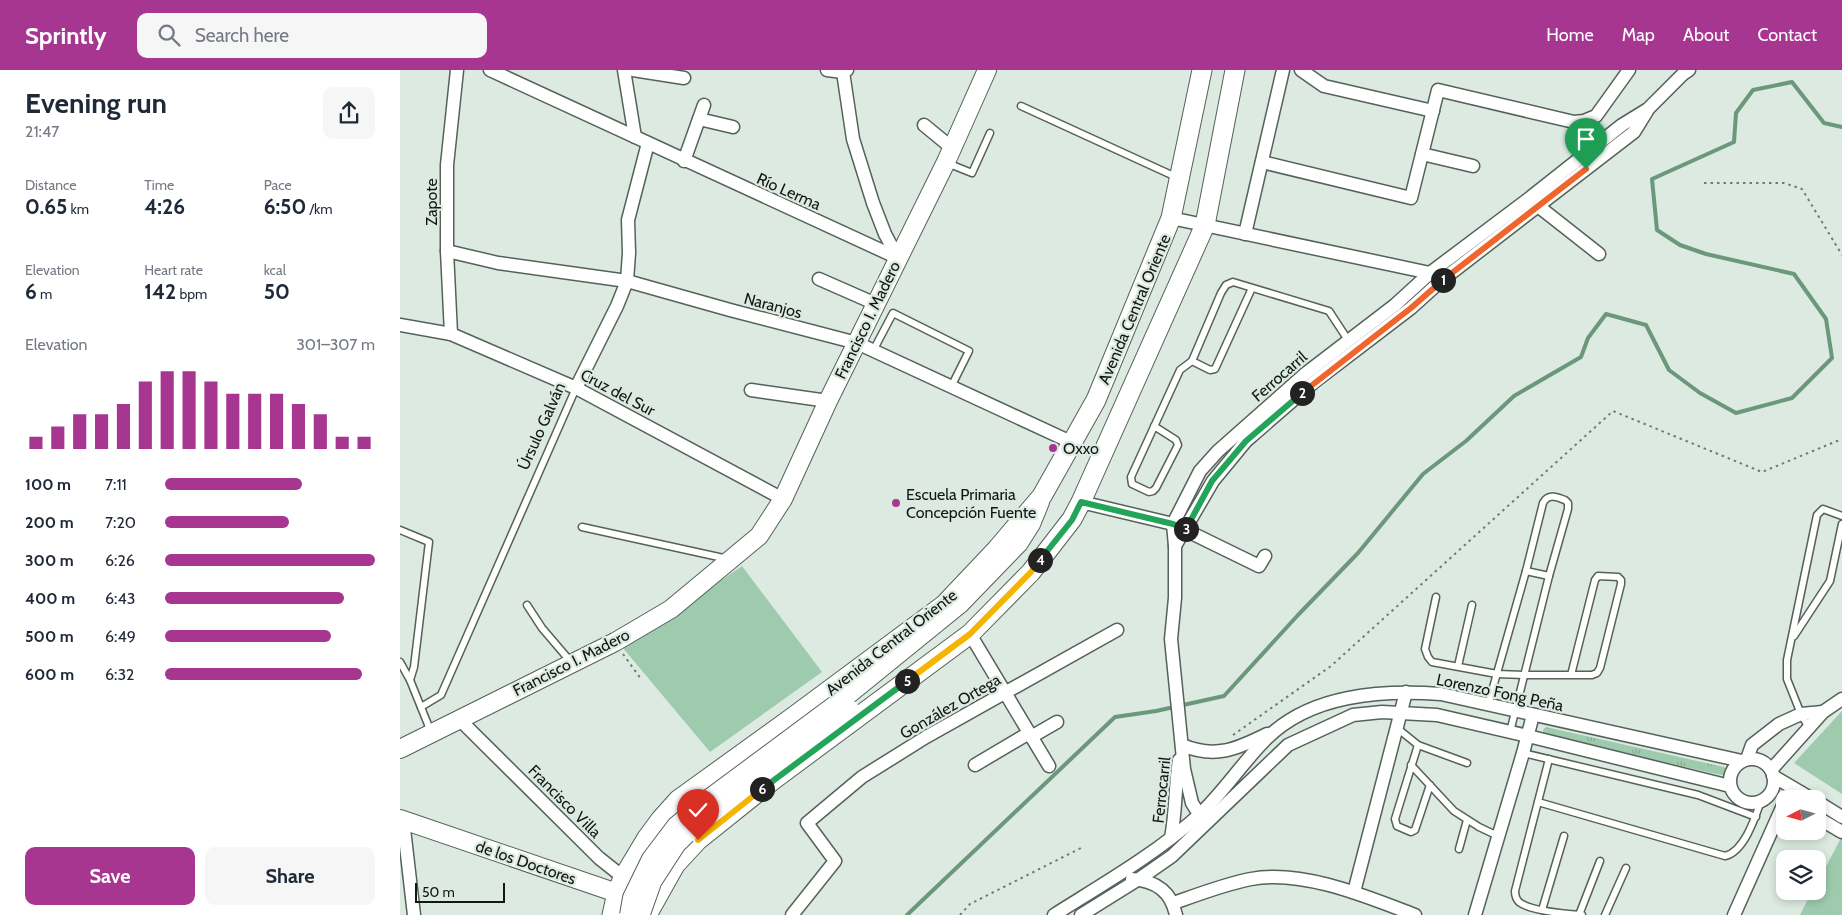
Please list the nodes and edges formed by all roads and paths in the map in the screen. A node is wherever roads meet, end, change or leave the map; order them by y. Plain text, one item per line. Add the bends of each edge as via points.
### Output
1 (457, 70) edge
2 (490, 70) edge
3 (624, 70) edge
4 (633, 70) edge
5 (827, 70) edge
6 (987, 70) edge
7 (1235, 70) edge
8 (1283, 70) edge
9 (1301, 70) edge
10 (1629, 70) edge
11 (1690, 70) edge
12 (845, 71) edge
13 (1200, 72) edge
14 (668, 73) edge
15 (684, 78) dead end
16 (704, 105) dead end
17 (1021, 106) dead end
18 (1648, 109) junction
19 (1433, 111) junction
20 (699, 119) junction
21 (924, 124) dead end
22 (733, 127) dead end
23 (990, 133) dead end
24 (635, 137) junction
25 (648, 143) junction
26 (1422, 154) junction
27 (949, 155) junction
28 (684, 161) junction
29 (1262, 162) junction
30 (1473, 166) dead end
31 (1180, 178) junction
32 (1704, 183) dead end
33 (1538, 206) junction
34 (1171, 218) junction
35 (1205, 225) junction
36 (1245, 234) junction
37 (447, 251) junction
38 (1599, 254) dead end
39 (1842, 255) edge
40 (898, 258) junction
41 (1430, 272) junction
42 (819, 279) dead end
43 (1442, 280) junction
44 (627, 281) junction
45 (1252, 288) junction
46 (876, 304) junction
47 (400, 325) edge
48 (451, 334) junction
49 (1348, 340) junction
50 (857, 343) junction
51 (873, 351) junction
52 (1192, 362) junction
53 (951, 387) junction
54 (576, 388) junction
55 (751, 390) dead end
56 (828, 401) junction
57 (1154, 426) junction
58 (1842, 439) edge
59 (1073, 442) junction
60 (1042, 496) junction
61 (783, 499) junction
62 (1081, 502) junction
63 (1842, 516) edge
64 (1173, 524) junction
65 (1842, 524) edge
66 (582, 527) dead end
67 (400, 530) edge
68 (1185, 530) junction
69 (1175, 546) junction
70 (1265, 556) dead end
71 (732, 560) junction
72 (1526, 572) junction
73 (1549, 576) junction
74 (1436, 597) dead end
75 (527, 605) dead end
76 (1472, 605) dead end
77 (989, 613) junction
78 (1117, 630) dead end
79 (970, 634) junction
80 (1792, 639) junction
81 (615, 642) junction
82 (400, 662) edge
83 (571, 662) junction
84 (1458, 666) junction
85 (1497, 674) junction
86 (1524, 675) junction
87 (1571, 675) junction
88 (641, 679) dead end
89 (410, 680) junction
90 (1406, 692) junction
91 (1005, 693) junction
92 (1842, 699) edge
93 (847, 704) junction
94 (1488, 705) junction
95 (421, 708) junction
96 (1514, 711) junction
97 (1402, 712) junction
98 (1823, 712) junction
99 (1801, 714) junction
100 (1532, 715) junction
101 (459, 719) junction
102 (1057, 722) dead end
103 (1279, 728) junction
104 (1398, 728) junction
105 (1809, 728) junction
106 (1510, 732) junction
107 (431, 733) junction
108 (1030, 735) junction
109 (1231, 736) dead end
110 (1528, 736) junction
111 (1182, 745) junction
112 (1418, 745) junction
113 (400, 749) edge
114 (1523, 753) junction
115 (1549, 759) junction
116 (1744, 760) junction
117 (1467, 763) dead end
118 (975, 765) dead end
119 (1411, 765) junction
120 (1049, 766) dead end
121 (1772, 773) junction
122 (1430, 785) junction
123 (1730, 786) junction
124 (1798, 790) edge
125 (1776, 796) edge
126 (1765, 799) junction
127 (1538, 802) junction
128 (1826, 807) edge
129 (1756, 817) junction
130 (1842, 817) edge
131 (1203, 818) junction
132 (402, 819) edge
133 (1467, 820) junction
134 (1776, 820) edge
135 (1826, 823) edge
136 (1842, 832) edge
137 (1498, 836) junction
138 (1564, 836) dead end
139 (1172, 838) junction
140 (1083, 847) dead end
141 (1458, 849) dead end
142 (1600, 861) dead end
143 (1626, 868) dead end
144 (1115, 877) junction
145 (1138, 880) junction
146 (620, 886) junction
147 (1354, 892) junction
148 (1175, 909) edge
149 (1542, 910) junction
150 (643, 912) edge
151 (414, 915) edge
152 (612, 915) edge
153 (792, 915) edge
154 (960, 915) edge
155 (1054, 915) edge
156 (1081, 915) edge
157 (1415, 915) edge
158 (1475, 915) edge
159 (1581, 915) edge
160 (1606, 915) edge
161 (1734, 915) edge

1 - 37 street, Zapote via 447,165
2 - 24 street, Río Lerma
3 - 24 street
4 - 14 street
5 - 12 street
6 - 27 street, Francisco I. Madero
7 - 35 main road, Avenida Central Oriente
8 - 29 street
9 - 19 street via 1324,86
10 - 19 street via 1596,116 1584,121 1574,122 1438,90
11 - 18 street, Ferrocarril
12 - 40 street via 853,139 873,203
13 - 31 main road, Avenida Central Oriente
14 - 15 street
16 - 20 street
17 - 31 lane
18 - 33 street, Ferrocarril via 1634,132
18 - 41 street, Ferrocarril via 1622,125
19 - 26 street
20 - 22 street
20 - 28 street
21 - 27 street
23 - 27 lane via 972,173
24 - 25 street, Río Lerma
25 - 28 street, Río Lerma
25 - 44 street, Úrsulo Galván via 628,220
26 - 29 street via 1411,198
26 - 30 street
27 - 40 street, Francisco I. Madero
28 - 40 street, Río Lerma
29 - 36 street
31 - 34 main road, Avenida Central Oriente
32 - 39 path via 1784,183 1802,190
33 - 38 street
33 - 43 street, Ferrocarril
34 - 35 street
34 - 59 main road, Avenida Central Oriente via 1096,400
35 - 36 street
35 - 62 main road, Avenida Central Oriente
36 - 41 street
37 - 44 street, Naranjos via 498,263
37 - 48 street, Zapote
40 - 46 street, Francisco I. Madero
41 - 43 street
41 - 49 street, Ferrocarril via 1395,305
42 - 46 street
43 - 68 street, Ferrocarril via 1246,441 1212,481
44 - 50 street, Naranjos
44 - 54 street, Úrsulo Galván
45 - 49 lane via 1329,311
45 - 52 lane via 1233,282 1226,285
45 - 52 lane via 1216,369 1210,370
46 - 50 street, Francisco I. Madero
47 - 48 street, Cruz del Sur
48 - 54 street, Cruz del Sur
49 - 64 street, Ferrocarril via 1304,374 1218,451 1200,470
50 - 51 street, Naranjos
50 - 56 street, Francisco I. Madero
51 - 53 street, Naranjos
51 - 53 lane via 893,314 969,351
52 - 57 lane via 1180,370
53 - 59 street, Naranjos
54 - 61 street, Cruz del Sur
54 - 95 lane, Úrsulo Galván via 441,695
55 - 56 street
56 - 61 street, Francisco I. Madero
57 - 57 lane via 1130,481 1149,492 1156,488 1178,445 1176,440
58 - 109 path via 1762,472 1613,411 1331,666
59 - 60 main road, Avenida Central Oriente
60 - 93 street via 1019,543 960,604
60 - 146 main road, Avenida Central Oriente via 944,605 678,800 652,832
61 - 71 street, Francisco I. Madero via 759,536
62 - 64 street
62 - 77 main road, Avenida Central Oriente via 1072,520 1031,572
63 - 80 lane via 1823,509 1817,515
64 - 68 street
64 - 69 street, Ferrocarril
65 - 80 lane via 1830,581
66 - 71 lane
67 - 89 lane via 428,542
68 - 69 street, Ferrocarril
68 - 70 street via 1259,566
69 - 111 street, Ferrocarril via 1171,640
71 - 81 street, Francisco I. Madero via 671,609
72 - 73 lane
72 - 73 lane via 1542,503 1550,496 1566,500 1568,509
72 - 85 lane
73 - 86 lane
74 - 84 lane via 1426,649 1428,657 1432,662
75 - 83 lane
76 - 84 lane
77 - 79 main road, Avenida Central Oriente
77 - 93 main road
78 - 91 street, González Ortega
79 - 91 street
79 - 150 main road, Avenida Central Oriente via 773,780 698,840 675,865
80 - 99 lane via 1787,679
81 - 83 street, Francisco I. Madero
81 - 88 path
82 - 89 lane
83 - 101 street, Francisco I. Madero
84 - 85 lane
85 - 86 lane
85 - 94 lane
86 - 87 lane
86 - 96 lane
87 - 87 lane via 1595,580 1598,576 1618,577 1621,584 1600,668 1592,675
89 - 95 lane
90 - 94 street, Lorenzo Fong Peña via 1441,694
90 - 97 street
90 - 103 street, Lorenzo Fong Peña via 1323,704
91 - 108 street
91 - 153 street, González Ortega via 862,777 807,823 835,861
92 - 98 street
93 - 150 main road, bridge via 707,814 676,844 652,881
94 - 96 street, Lorenzo Fong Peña
95 - 107 lane
96 - 100 street, Lorenzo Fong Peña
96 - 106 lane
97 - 104 street
97 - 106 street, Lorenzo Fong Peña via 1437,715
97 - 131 street, Lorenzo Fong Peña via 1353,715 1288,745
98 - 99 street
98 - 105 street
99 - 105 lane
99 - 116 street via 1766,733 1752,745
100 - 110 street
100 - 116 street, Lorenzo Fong Peña
101 - 107 street, Francisco I. Madero
101 - 146 street, Francisco Villa via 599,858
102 - 108 street
103 - 111 street via 1238,748 1220,752 1207,753
103 - 131 street, Lorenzo Fong Peña via 1260,746
104 - 112 lane
104 - 147 street
105 - 121 street
106 - 110 street, Lorenzo Fong Peña
107 - 113 street, Francisco I. Madero
108 - 118 street
108 - 120 street
110 - 114 street
110 - 123 street, Lorenzo Fong Peña
111 - 131 street, Ferrocarril via 1192,802
111 - 139 street, Ferrocarril
112 - 117 lane
112 - 119 lane
114 - 115 lane
114 - 137 street
115 - 127 lane
115 - 129 lane via 1698,795
116 - 121 street via 1763,762
116 - 123 street via 1732,772
119 - 122 lane
119 - 122 lane via 1395,819 1397,826 1411,832 1415,830
121 - 124 street
121 - 126 street via 1774,783
122 - 133 lane
123 - 126 street via 1739,799 1746,802
125 - 126 street
126 - 129 lane
127 - 129 lane via 1725,856 1738,850
127 - 149 lane via 1515,891 1519,902
128 - 130 street
131 - 139 street, Lorenzo Fong Peña
131 - 145 street, Lorenzo Fong Peña via 1172,856
132 - 146 street, de los Doctores
132 - 151 street
133 - 137 lane
133 - 141 lane
134 - 161 street
135 - 136 street
137 - 158 street
138 - 149 lane
139 - 144 street, Lorenzo Fong Peña
140 - 154 path via 970,904
142 - 159 lane
143 - 160 lane
144 - 145 street
144 - 155 street, Lorenzo Fong Peña
145 - 148 street via 1160,887
145 - 156 street, Lorenzo Fong Peña
146 - 150 street, de los Doctores
146 - 152 main road, Avenida Central Oriente
147 - 148 street via 1303,879 1252,878 1203,892
147 - 157 street
149 - 159 lane

